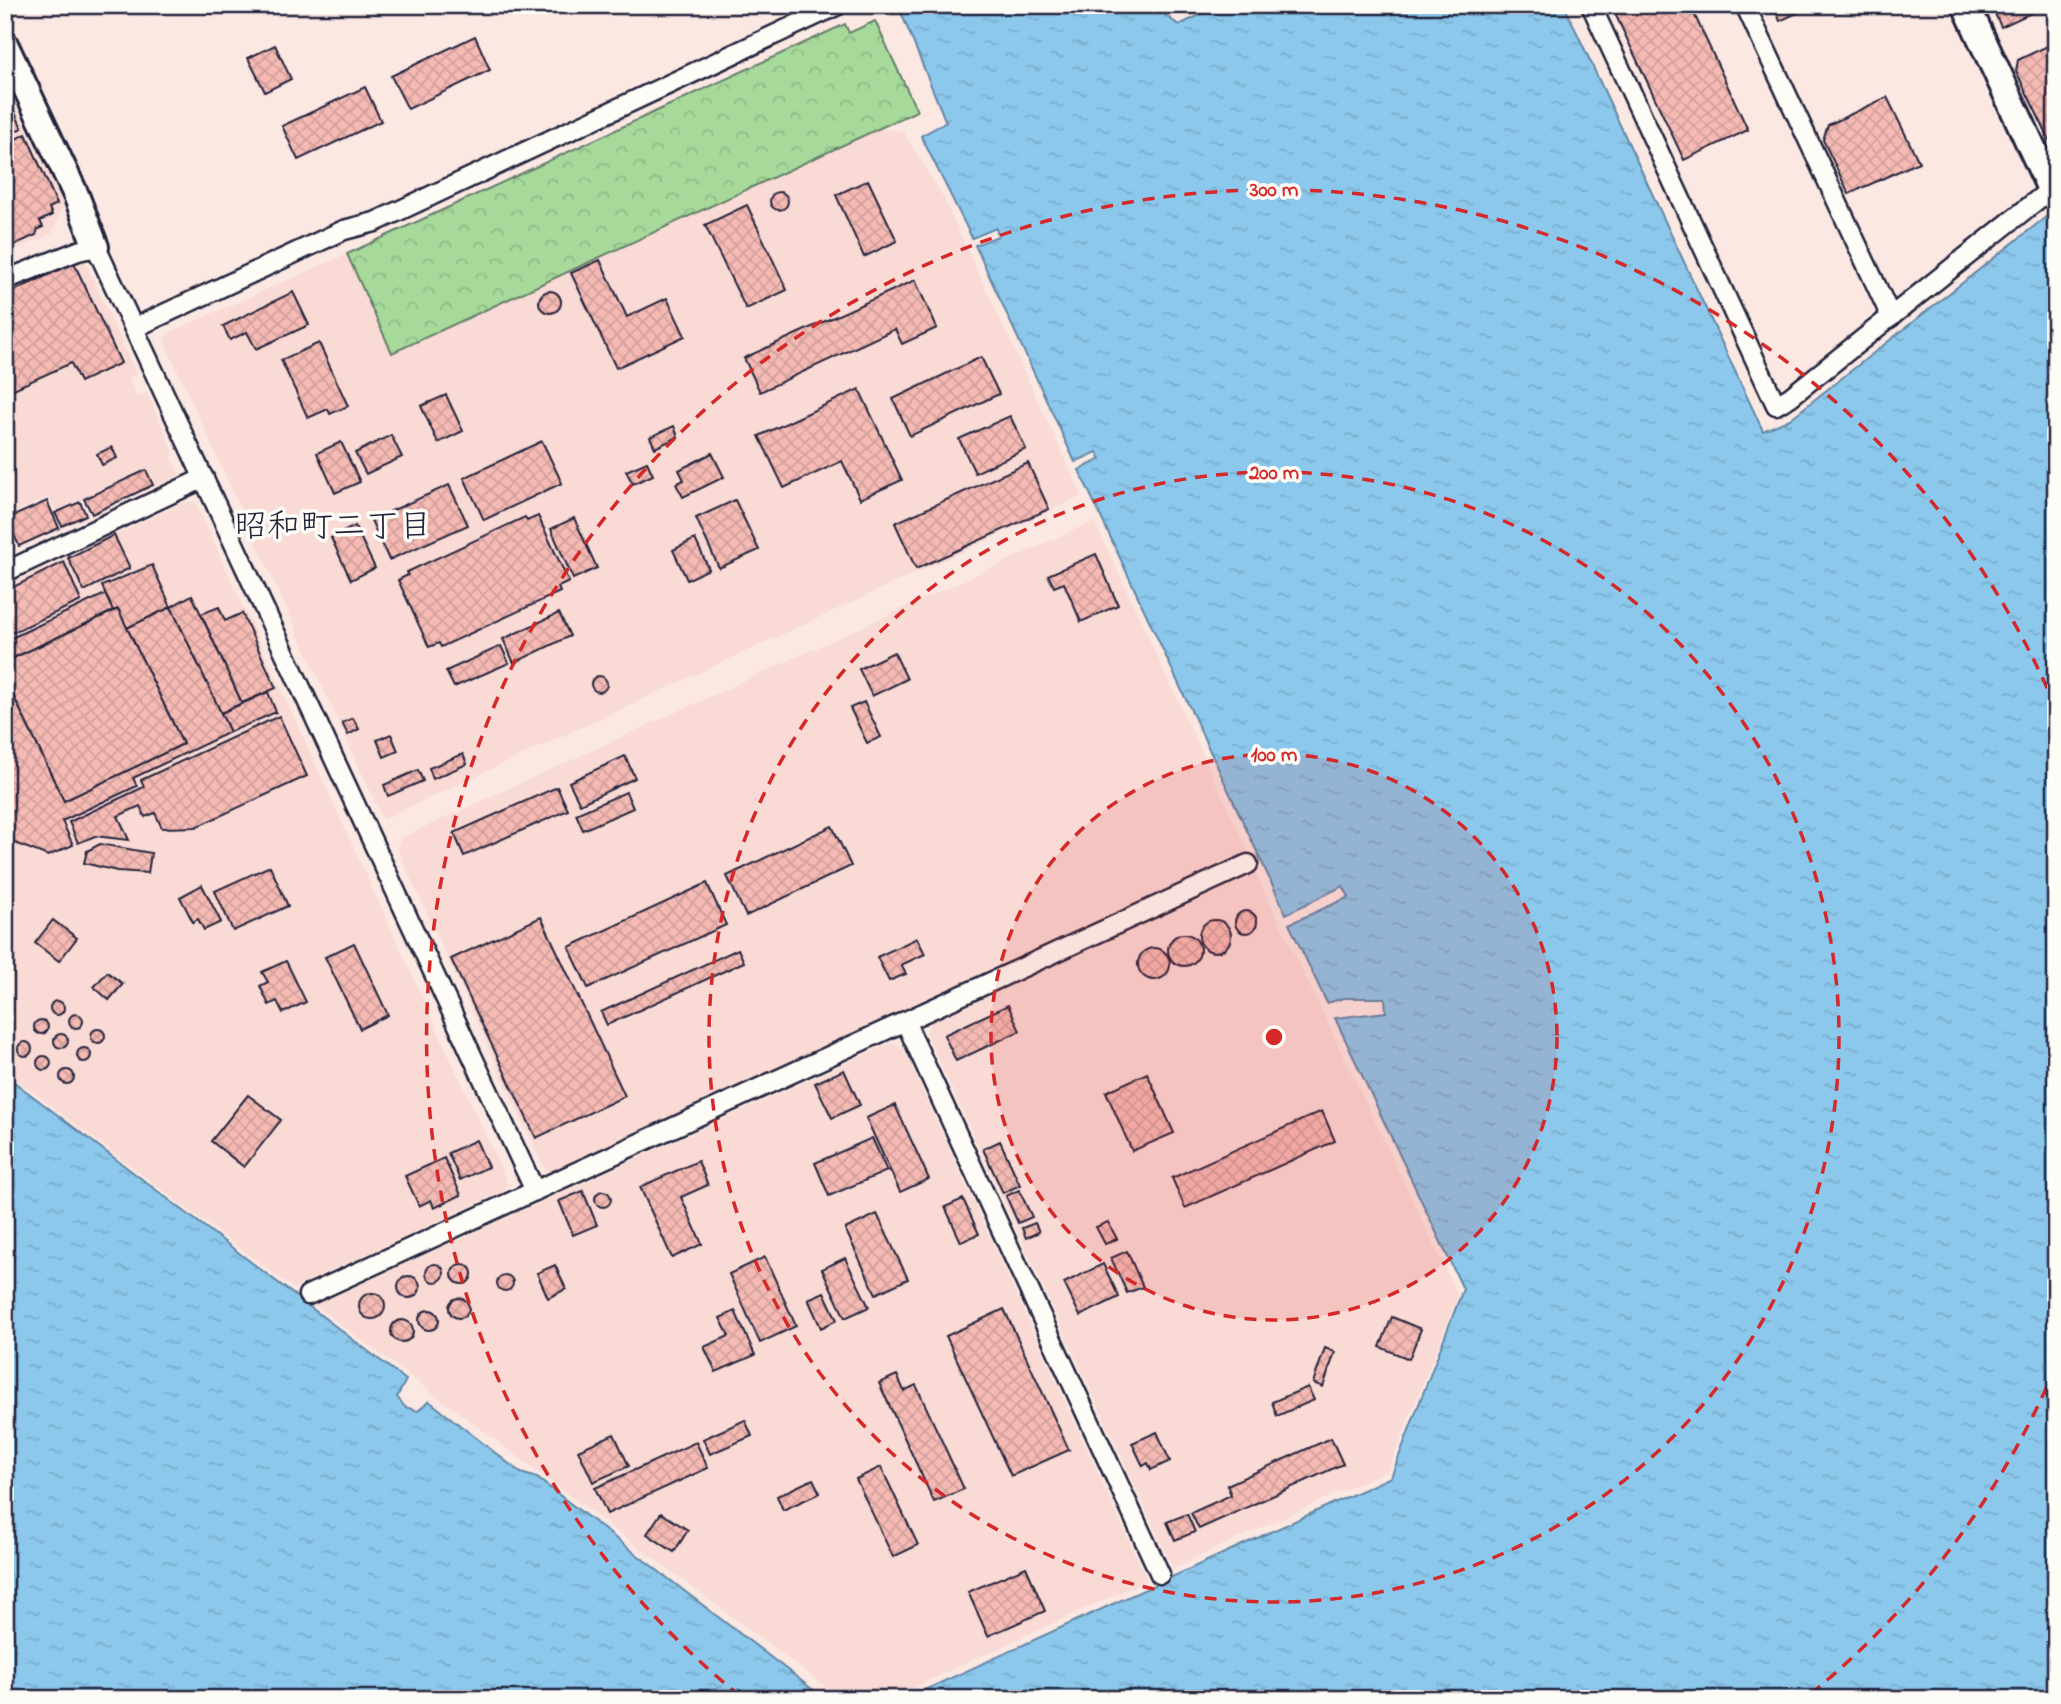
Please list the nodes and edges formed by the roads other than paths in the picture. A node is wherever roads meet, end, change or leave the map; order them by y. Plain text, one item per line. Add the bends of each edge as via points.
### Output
1 (838, 5) edge
2 (1591, 5) edge
3 (1745, 5) edge
4 (1966, 5) edge
5 (819, 9) edge
6 (5, 44) edge
7 (2053, 187) edge
8 (96, 247) junction
9 (5, 280) edge
10 (1891, 317) junction
11 (134, 328) junction
12 (204, 478) junction
13 (5, 572) edge
14 (1248, 864) dead end
15 (905, 1021) junction
16 (535, 1191) junction
17 (308, 1295) dead end
18 (1160, 1574) dead end

1 - 5 street
2 - 10 street via 1776,405
3 - 10 street
4 - 7 main road
5 - 11 street via 375,222 344,230
6 - 8 street
7 - 10 street
8 - 9 street
8 - 11 street
11 - 12 street
12 - 13 street
12 - 16 street
14 - 15 street
15 - 16 street
15 - 18 street
16 - 17 street

